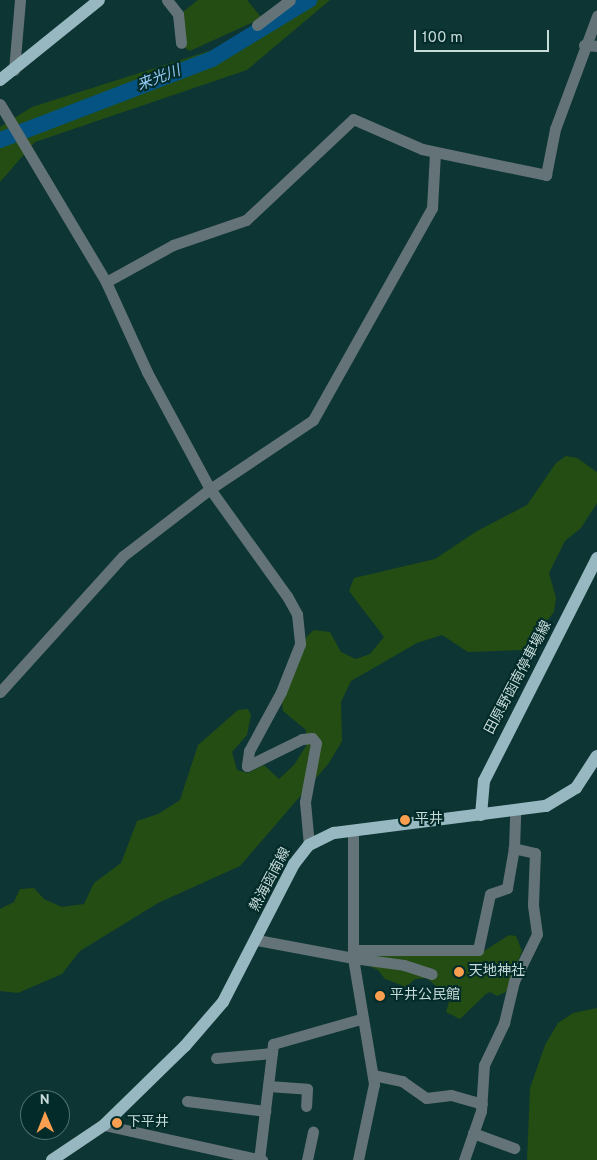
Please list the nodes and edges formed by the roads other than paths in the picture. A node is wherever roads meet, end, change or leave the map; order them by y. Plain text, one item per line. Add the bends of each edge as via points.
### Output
1 (20, 0) edge
2 (99, 0) edge
3 (167, 0) edge
4 (290, 0) edge
5 (597, 16) edge
6 (257, 25) dead end
7 (181, 43) dead end
8 (584, 45) junction
9 (597, 46) edge
10 (14, 70) junction
11 (0, 80) edge
12 (3, 108) edge
13 (435, 152) junction
14 (106, 282) junction
15 (210, 489) junction
16 (597, 558) edge
17 (0, 692) edge
18 (597, 756) edge
19 (515, 811) junction
20 (481, 815) junction
21 (353, 831) junction
22 (310, 845) junction
23 (514, 848) junction
24 (257, 940) junction
25 (353, 954) junction
26 (432, 974) dead end
27 (361, 1019) junction
28 (272, 1053) junction
29 (216, 1058) dead end
30 (373, 1075) junction
31 (268, 1086) junction
32 (186, 1100) dead end
33 (482, 1104) junction
34 (306, 1106) dead end
35 (265, 1111) junction
36 (104, 1125) junction
37 (313, 1132) dead end
38 (473, 1134) junction
39 (514, 1148) dead end
40 (52, 1160) edge
41 (260, 1160) edge
42 (307, 1160) edge
43 (358, 1160) edge
44 (464, 1160) edge

1 - 10 street
2 - 10 main road
3 - 7 street via 178,14
4 - 6 street
5 - 8 street
8 - 9 street
8 - 13 street via 555,129 546,174
10 - 11 main road
12 - 14 street
13 - 14 street via 354,119 246,220 173,245
13 - 15 street via 432,208 313,420
14 - 15 street via 147,372
15 - 17 street via 123,556
15 - 22 street via 288,596 301,626 300,644 293,665 249,751 247,766 302,739 312,738 316,744 305,802
16 - 20 main road, 田原野函南停車場線 via 484,781
18 - 19 main road, 熱海函南線 via 569,795 546,806
19 - 20 main road, 熱海函南線
19 - 23 street
20 - 21 main road, 熱海函南線
21 - 22 main road, 熱海函南線 via 334,833
21 - 25 street
22 - 24 main road, 熱海函南線 via 294,864
23 - 25 street via 507,888 490,894 478,950
23 - 33 street via 535,853 533,904 537,934 514,981 504,1023 484,1065
24 - 25 street
24 - 36 main road, 熱海函南線 via 223,1002 186,1046
25 - 26 street
25 - 27 street
27 - 28 street via 273,1044
27 - 30 street
28 - 29 street
28 - 31 street
30 - 33 street via 402,1081 426,1098 451,1095
30 - 43 street via 372,1105
31 - 34 street via 307,1089
31 - 35 street
32 - 35 street
33 - 38 street
35 - 41 street
36 - 40 main road, 熱海函南線
36 - 41 street
37 - 42 street
38 - 39 street
38 - 44 street

